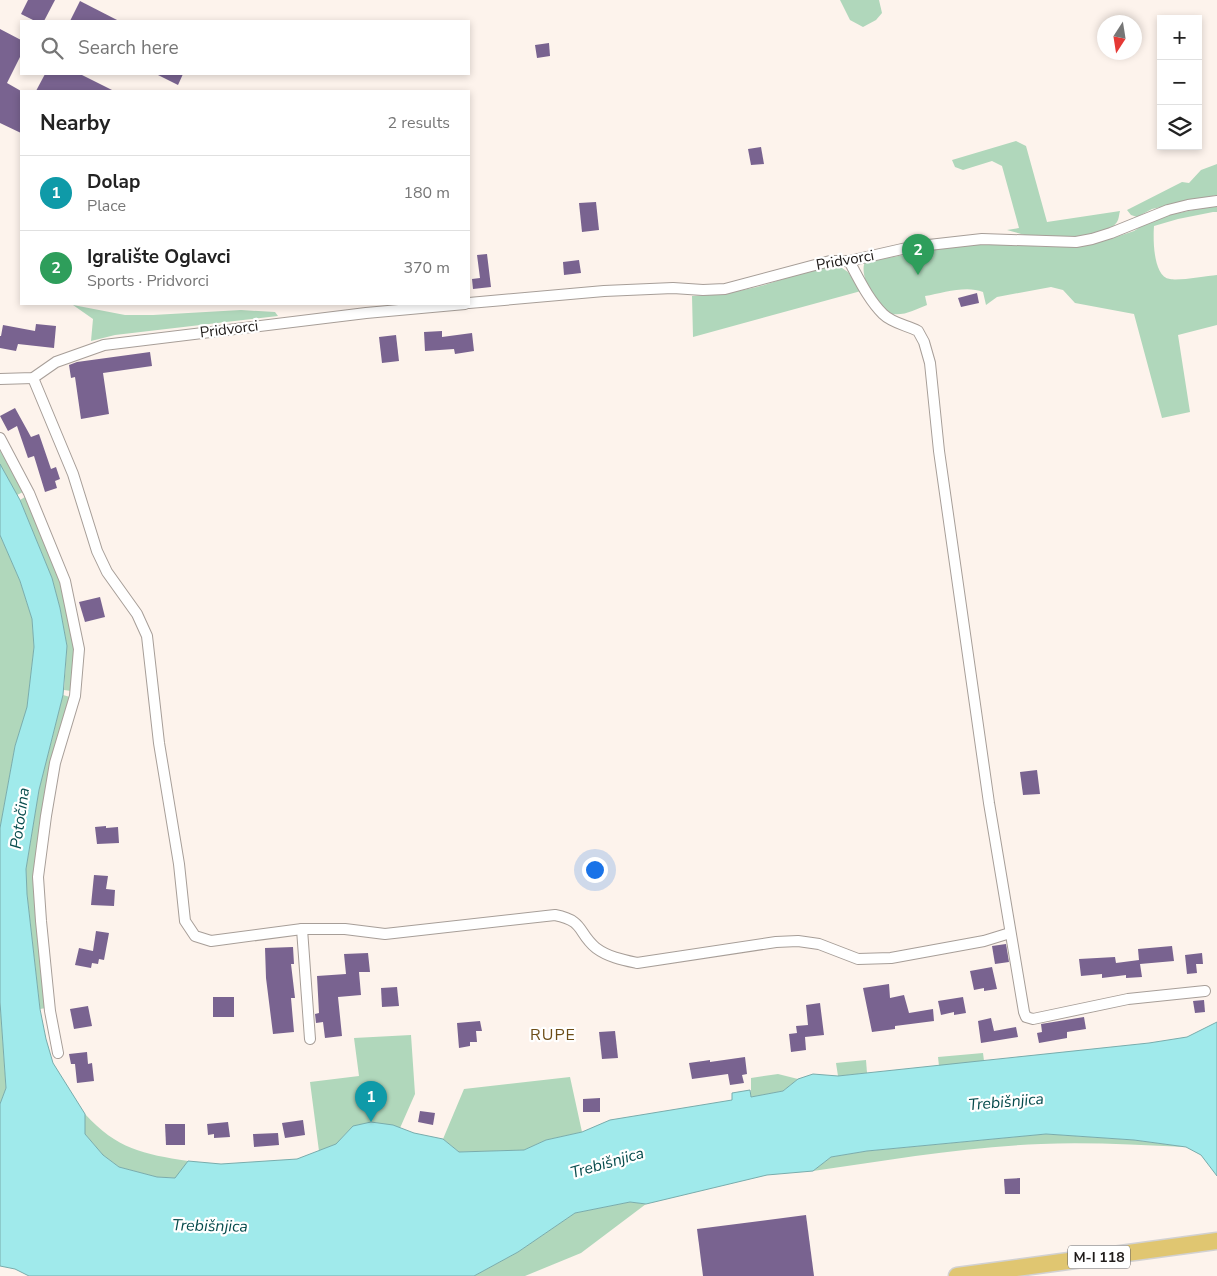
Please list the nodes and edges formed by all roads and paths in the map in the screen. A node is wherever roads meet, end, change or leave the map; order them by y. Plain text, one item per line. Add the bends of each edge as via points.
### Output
1 (1217, 202) edge
2 (849, 261) junction
3 (470, 304) edge
4 (456, 305) edge
5 (33, 378) junction
6 (0, 379) edge
7 (0, 438) edge
8 (302, 929) junction
9 (1010, 934) junction
10 (1205, 991) dead end
11 (310, 1039) dead end
12 (58, 1053) dead end
13 (1217, 1240) edge
14 (958, 1276) edge

1 - 2 street, Pridvorci via 1168,210 1084,241 982,239 911,247
2 - 3 street, Pridvorci via 830,262 725,289 604,291
2 - 9 street via 865,291 883,314 918,331 930,362 939,451
4 - 5 street, Pridvorci via 104,345 56,362
5 - 6 street
5 - 8 street via 72,474 97,551 107,572 137,614 146,636 185,921 195,936 211,941
7 - 12 street via 28,493 65,581 79,648 75,696 55,762 38,877 50,1011
8 - 9 street via 345,929 385,934 555,915 568,918 579,926 588,940 608,955 637,963 798,941 819,944 858,959 891,958
8 - 11 street
9 - 10 street via 1026,1017 1033,1019 1128,999
13 - 14 main road, M-I 118

